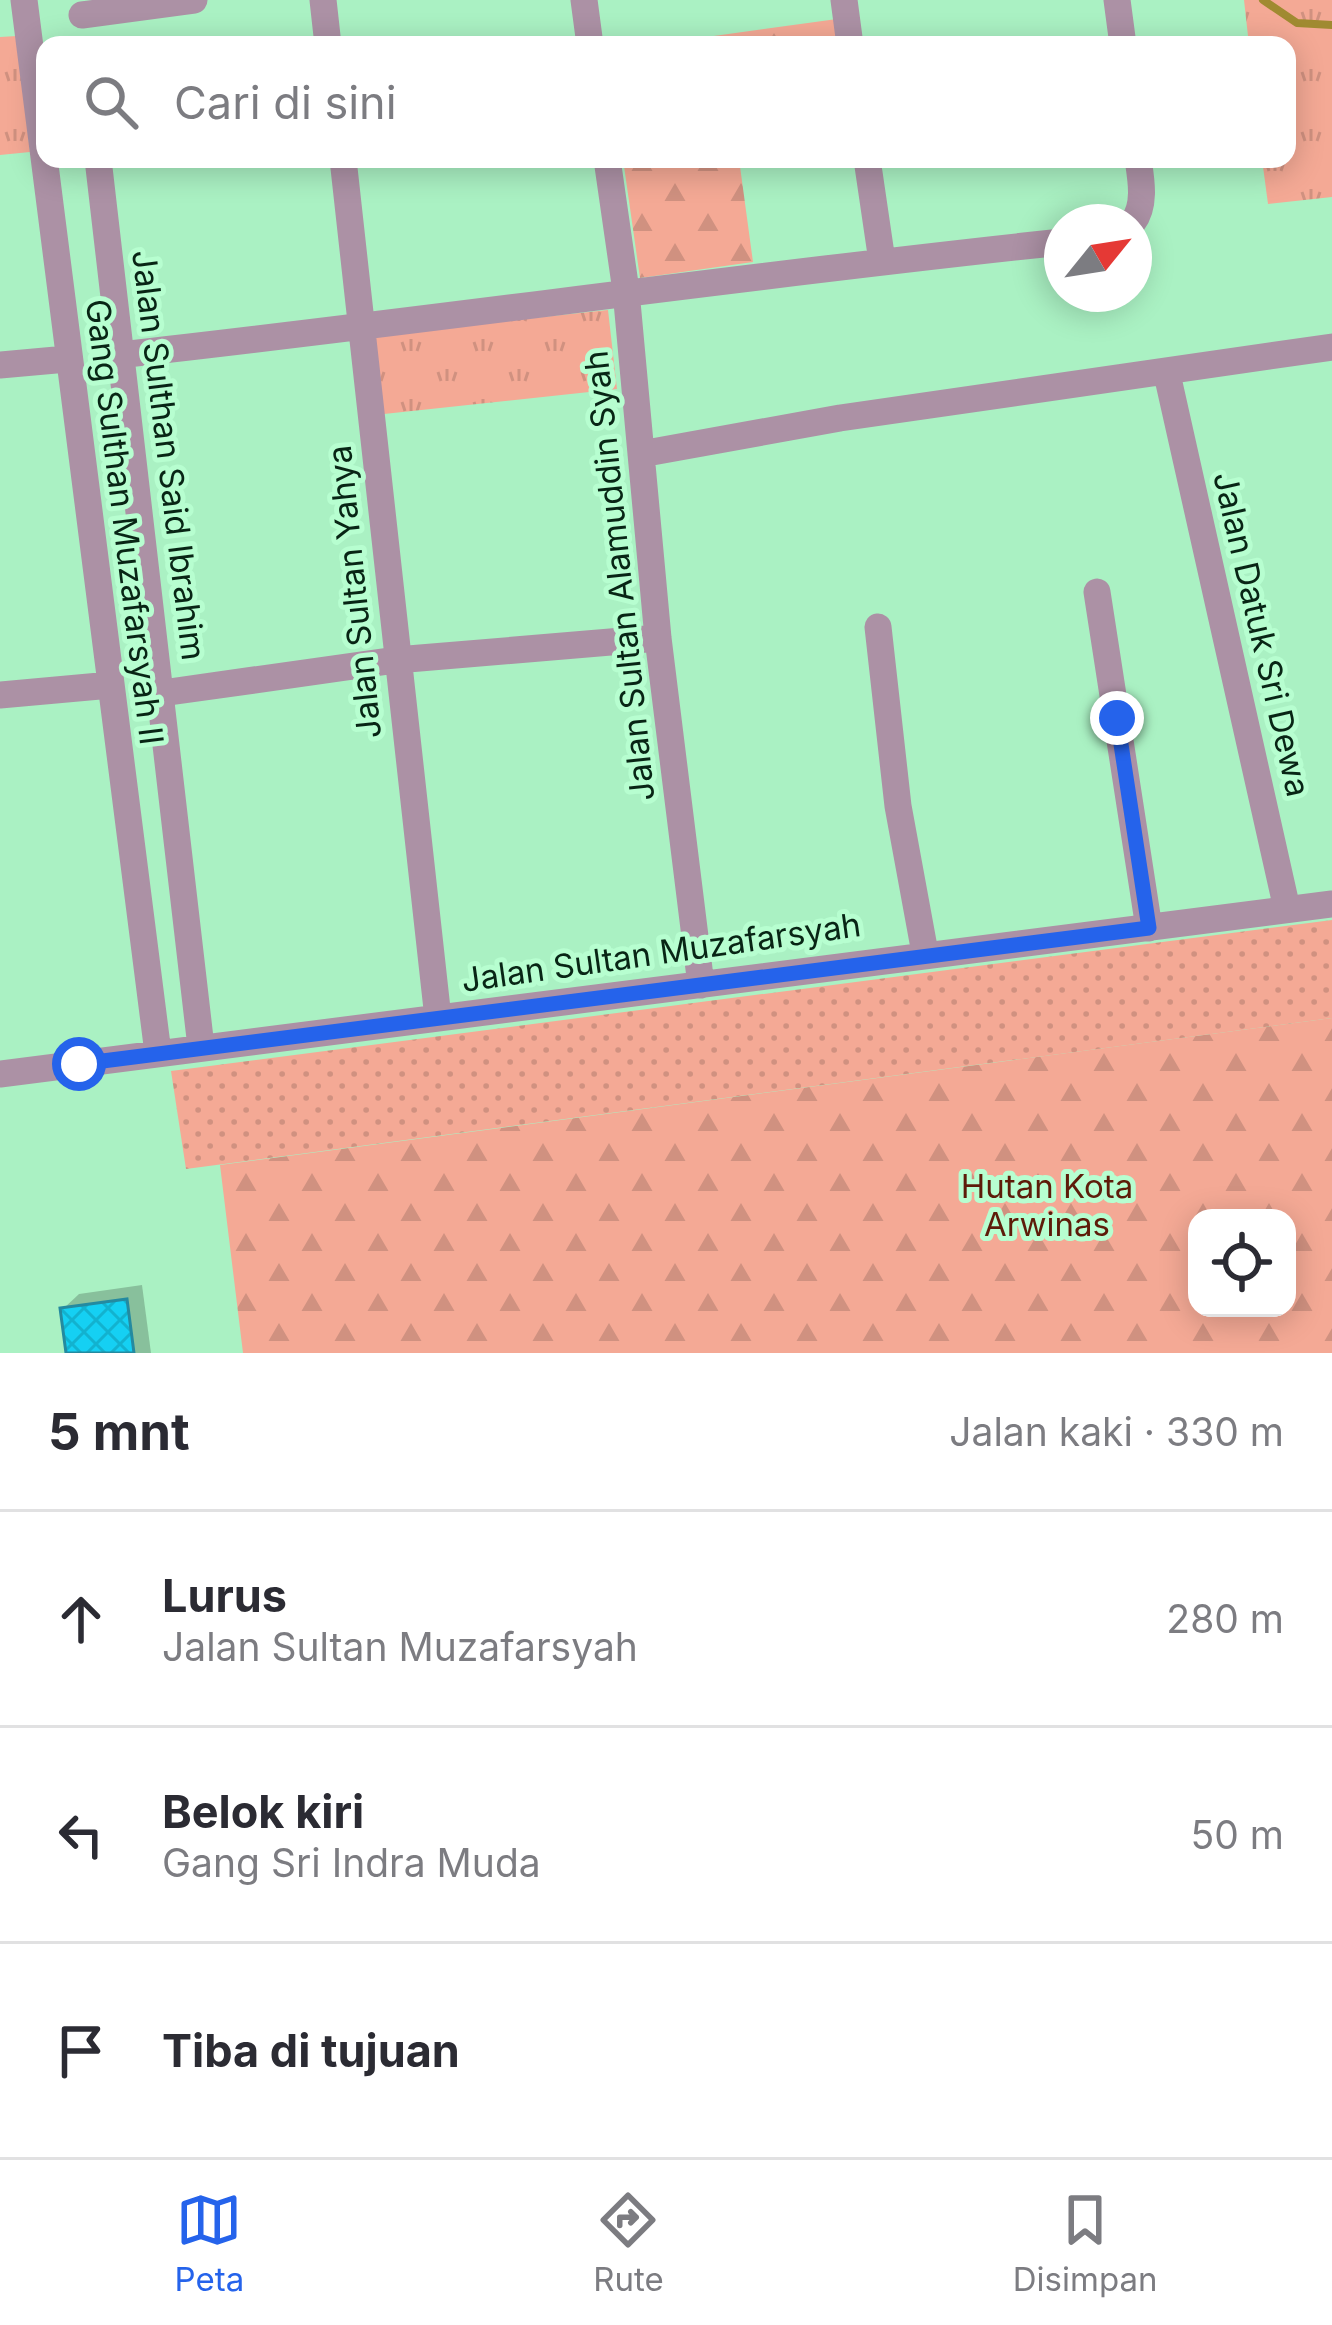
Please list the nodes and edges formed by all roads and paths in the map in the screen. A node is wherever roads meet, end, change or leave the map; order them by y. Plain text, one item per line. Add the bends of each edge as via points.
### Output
1 (194, 0) edge
2 (322, 0) edge
3 (584, 0) edge
4 (844, 0) edge
5 (1117, 0) edge
6 (81, 8) edge
7 (17, 18) edge
8 (327, 36) edge
9 (589, 36) edge
10 (849, 36) edge
11 (1122, 36) edge
12 (36, 147) edge
13 (39, 168) edge
14 (99, 168) edge
15 (344, 168) edge
16 (608, 168) edge
17 (868, 168) edge
18 (1139, 168) edge
19 (1140, 204) edge
20 (1044, 244) edge
21 (882, 261) junction
22 (626, 291) junction
23 (364, 327) junction
24 (1332, 347) edge
25 (119, 355) junction
26 (67, 358) junction
27 (0, 365) edge
28 (1168, 374) junction
29 (640, 454) junction
30 (1097, 592) dead end
31 (878, 627) dead end
32 (658, 638) junction
33 (396, 660) junction
34 (111, 685) junction
35 (162, 693) junction
36 (0, 695) edge
37 (1332, 904) edge
38 (1287, 909) junction
39 (1149, 928) junction
40 (925, 953) junction
41 (700, 985) junction
42 (438, 1018) junction
43 (201, 1047) junction
44 (158, 1054) junction
45 (0, 1074) edge

1 - 6 street
2 - 8 street
3 - 9 street
4 - 10 street
5 - 11 street
7 - 12 street, Gang Sulthan Muzafarsyah II
13 - 26 street, Gang Sulthan Muzafarsyah II
14 - 25 street, Jalan Sulthan Said Ibrahim
15 - 23 street, Jalan Sultan Yahya
16 - 22 street, Jalan Sultan Alamuddin Syah
17 - 21 street
18 - 19 street
20 - 21 street
21 - 22 street
22 - 23 street
22 - 29 street, Jalan Sultan Alamuddin Syah
23 - 25 street
23 - 33 street, Jalan Sultan Yahya
24 - 28 street
25 - 35 street, Jalan Sulthan Said Ibrahim
26 - 27 street
26 - 34 street, Gang Sulthan Muzafarsyah II
28 - 29 street
28 - 38 street, Jalan Datuk Sri Dewa
29 - 32 street, Jalan Sultan Alamuddin Syah
30 - 39 street
31 - 40 street
32 - 33 street
32 - 41 street, Jalan Sultan Alamuddin Syah
33 - 35 street
33 - 42 street, Jalan Sultan Yahya
34 - 36 street
34 - 44 street, Gang Sulthan Muzafarsyah II
35 - 43 street, Jalan Sulthan Said Ibrahim
37 - 38 street, Jalan Sultan Muzafarsyah
38 - 39 street, Jalan Sultan Muzafarsyah
39 - 40 street, Jalan Sultan Muzafarsyah
40 - 41 street, Jalan Sultan Muzafarsyah
41 - 42 street, Jalan Sultan Muzafarsyah
42 - 43 street, Jalan Sultan Muzafarsyah
43 - 44 street, Jalan Sultan Muzafarsyah
44 - 45 street, Jalan Sultan Muzafarsyah

